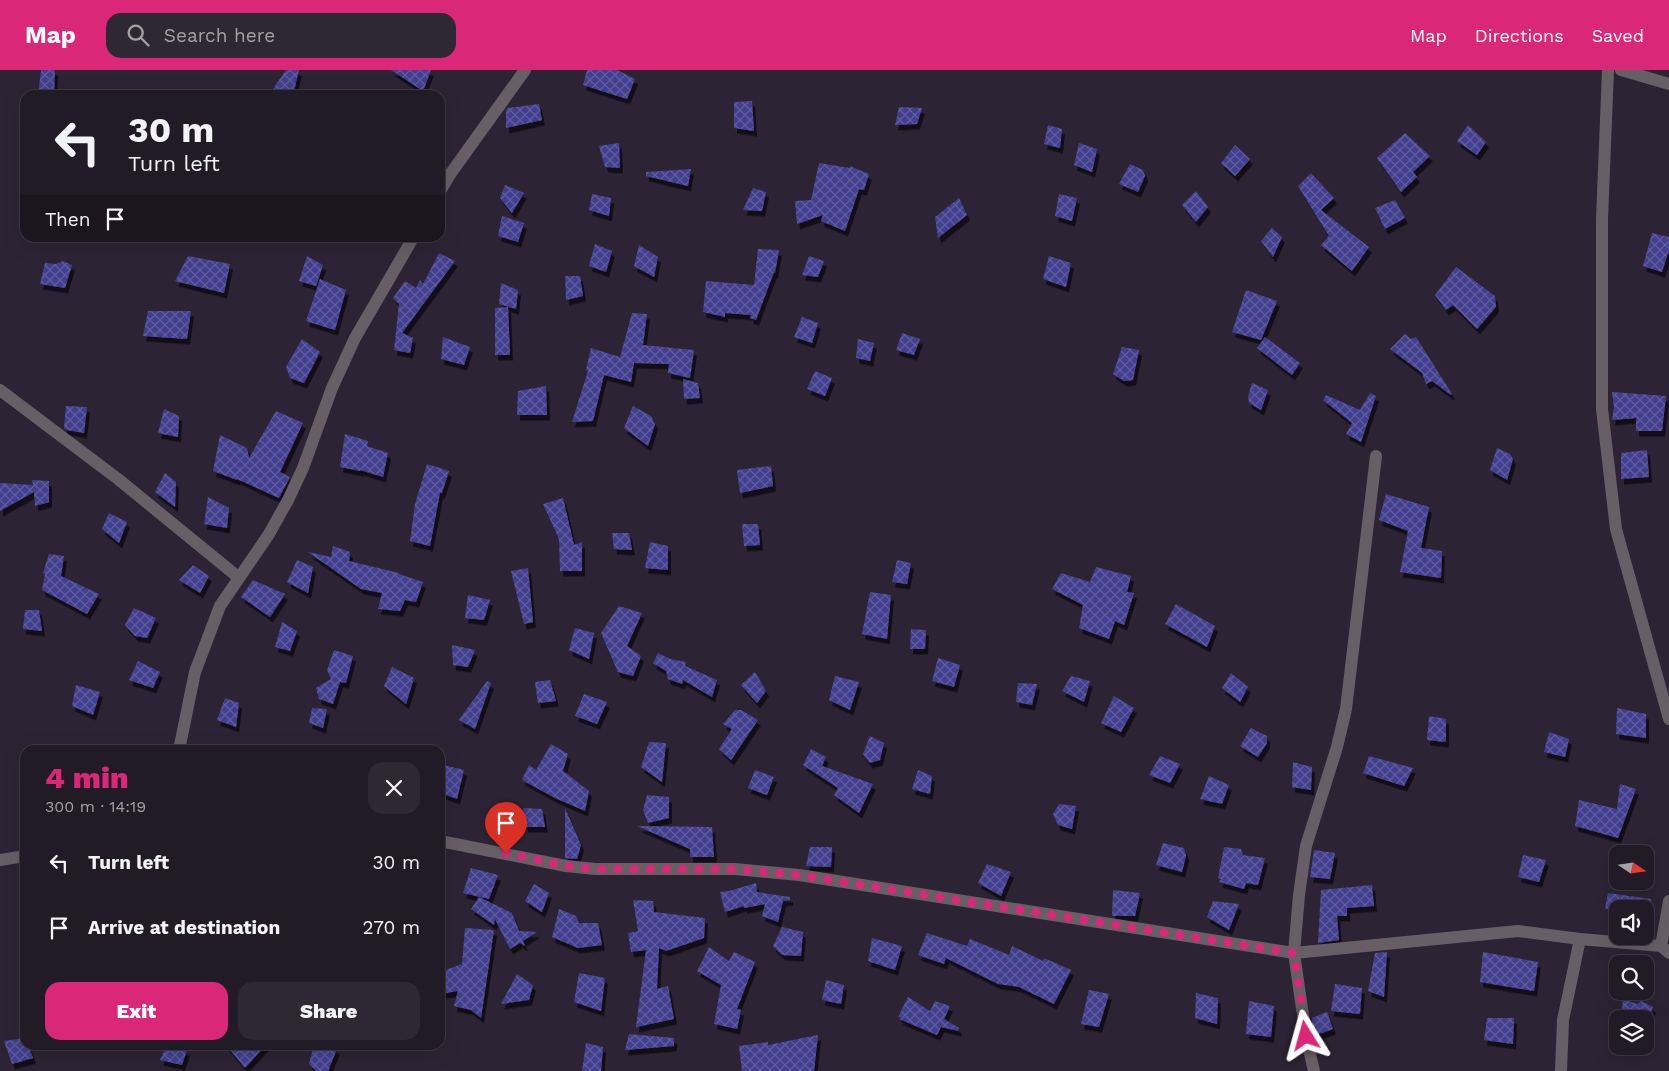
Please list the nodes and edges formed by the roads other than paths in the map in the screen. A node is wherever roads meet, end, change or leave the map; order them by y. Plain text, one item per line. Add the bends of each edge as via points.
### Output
1 (525, 70) edge
2 (1608, 70) edge
3 (1621, 70) edge
4 (1669, 84) edge
5 (445, 183) edge
6 (411, 242) edge
7 (0, 390) edge
8 (1376, 456) dead end
9 (238, 577) junction
10 (1669, 719) edge
11 (180, 745) edge
12 (445, 842) edge
13 (20, 857) edge
14 (0, 860) edge
15 (1669, 901) edge
16 (1580, 939) junction
17 (1665, 949) edge
18 (1294, 953) junction
19 (1314, 1071) edge
20 (1561, 1071) edge

1 - 5 street
2 - 10 street via 1602,218 1602,409 1616,529
3 - 4 street
6 - 9 street via 355,338 288,500 269,534
7 - 9 street via 118,479
8 - 18 street via 1346,709 1306,846
9 - 11 street via 220,606 194,672
12 - 18 street via 595,869 735,869 799,875
13 - 14 street
15 - 17 street
16 - 17 street
16 - 18 street via 1518,931
16 - 20 street via 1562,1020
18 - 19 street

